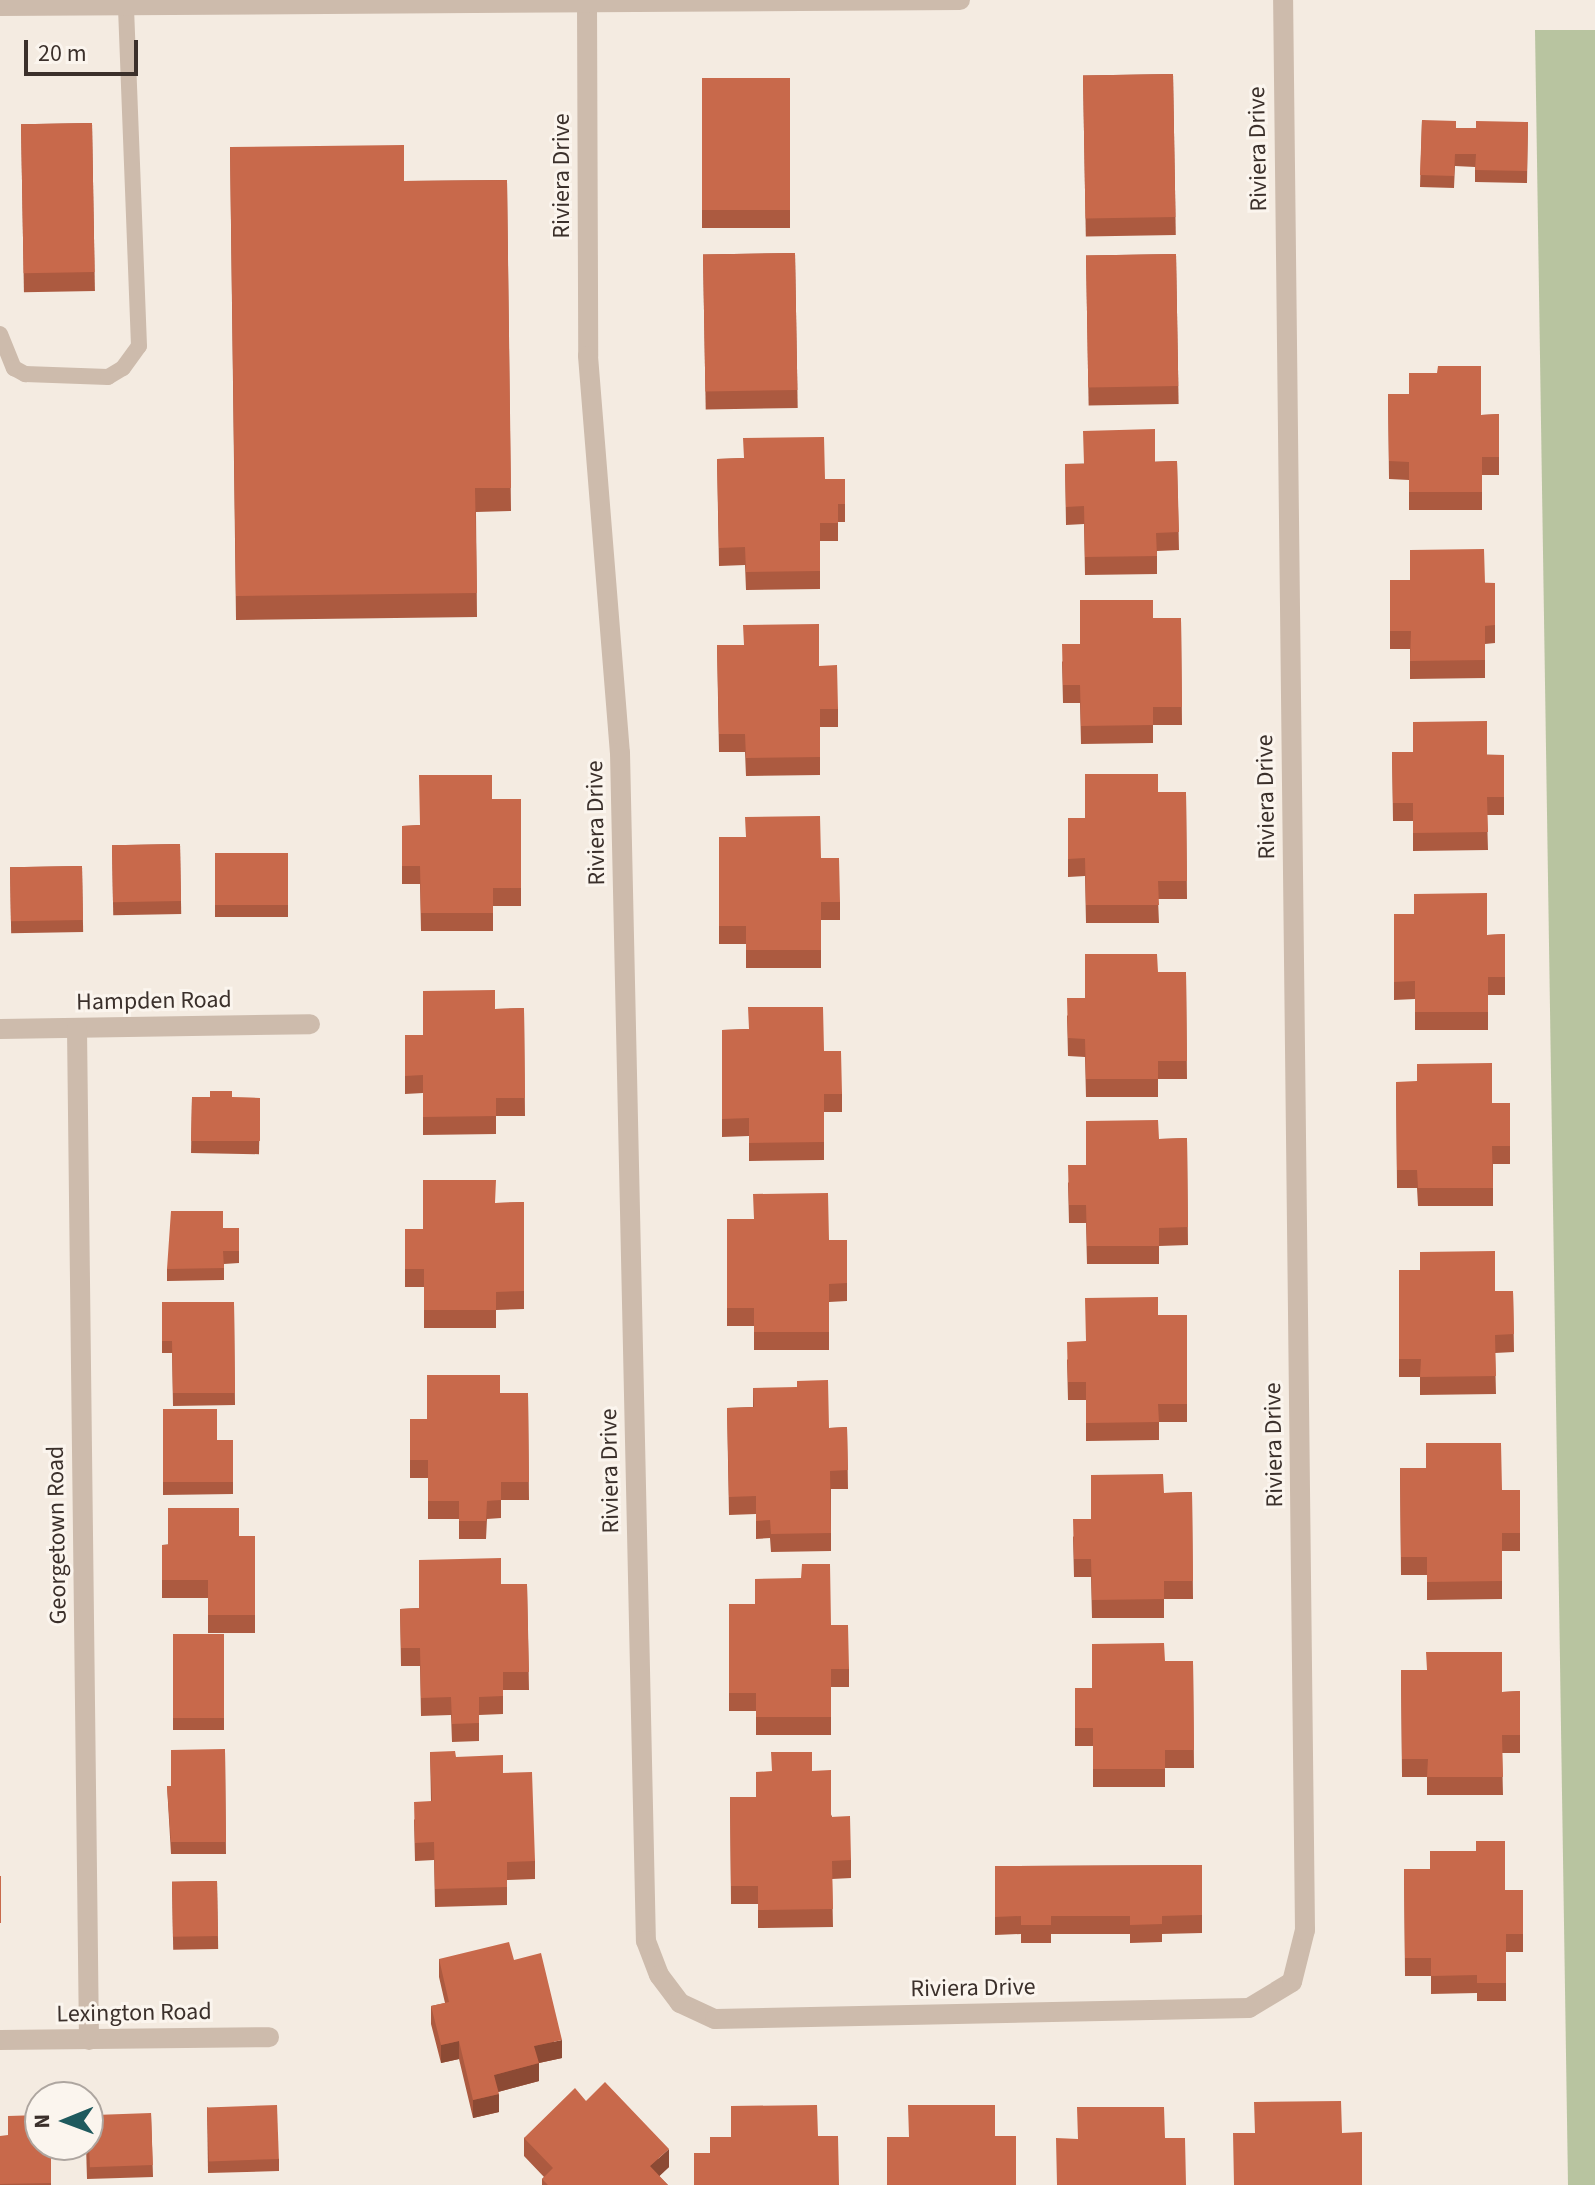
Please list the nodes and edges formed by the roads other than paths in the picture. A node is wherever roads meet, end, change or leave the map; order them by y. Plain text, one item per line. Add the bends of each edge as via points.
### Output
1 (960, 0) edge
2 (1283, 0) edge
3 (587, 2) junction
4 (126, 3) junction
5 (0, 6) edge
6 (0, 334) edge
7 (310, 1024) dead end
8 (0, 1029) edge
9 (77, 1029) junction
10 (269, 2037) dead end
11 (0, 2040) edge
12 (89, 2040) junction

1 - 3 street
2 - 3 street, Riviera Drive via 1305,1930 1292,1982 1249,2008 715,2019 680,2003 659,1975 646,1941 620,753 588,356
3 - 4 street
4 - 5 street
4 - 6 lane via 139,346 123,368 108,377 25,374 14,368
7 - 9 street, Hampden Road
8 - 9 street, Hampden Road
9 - 12 street, Georgetown Road
10 - 12 street, Lexington Road
11 - 12 street, Lexington Road

